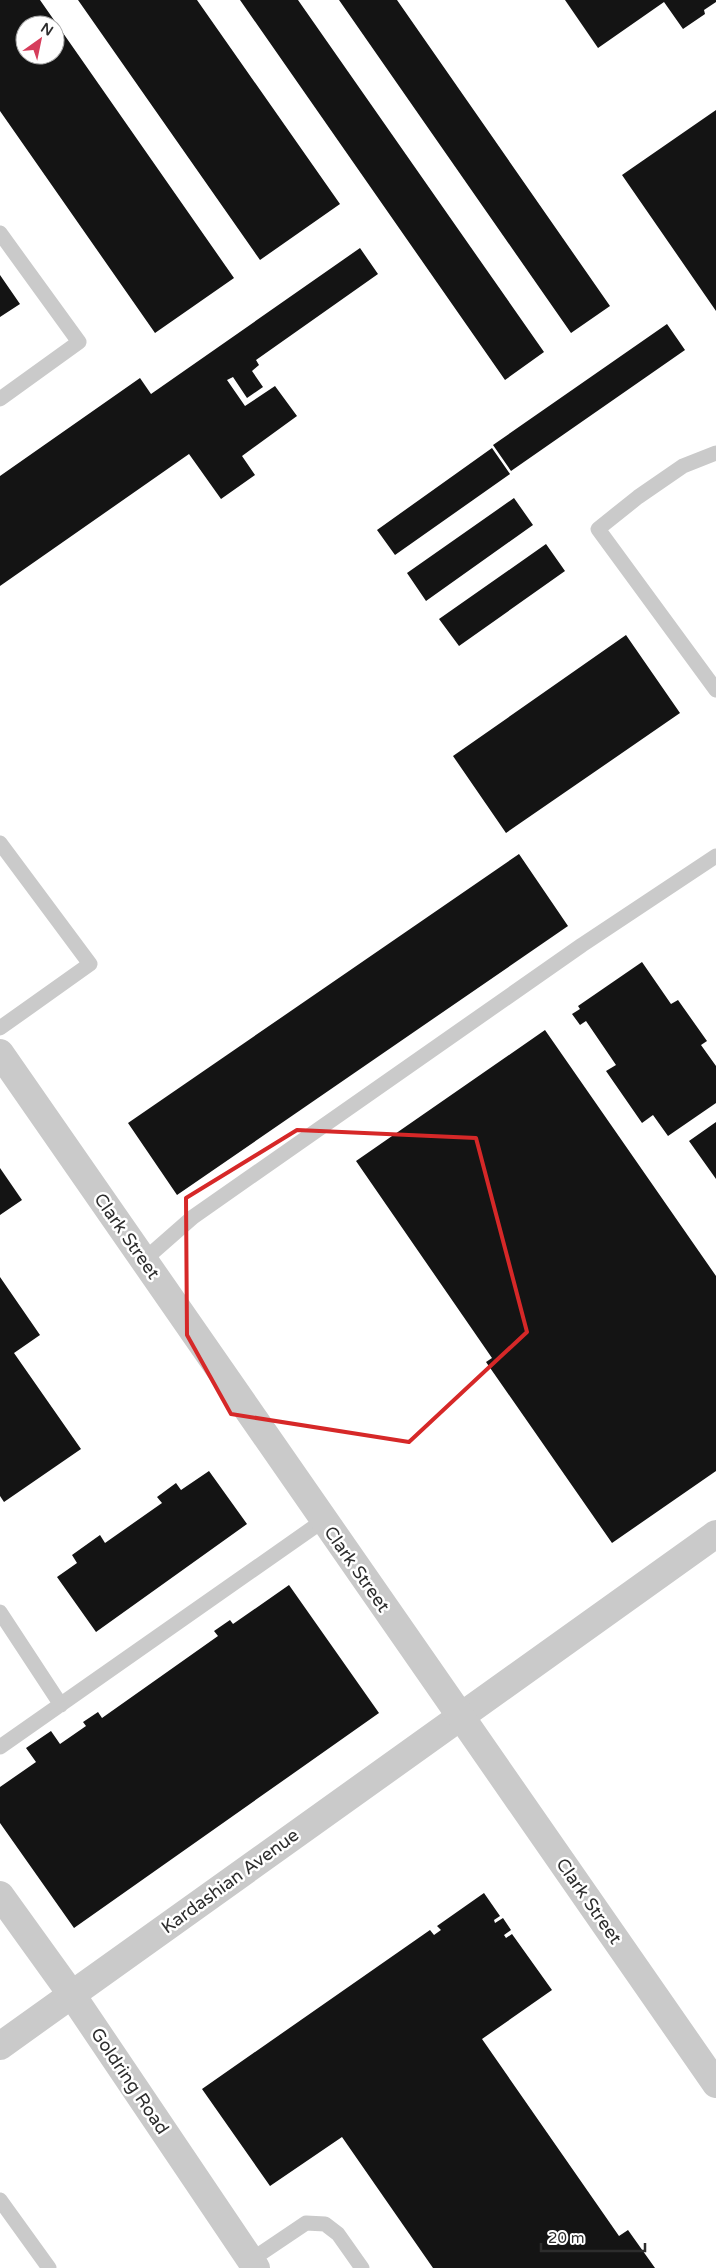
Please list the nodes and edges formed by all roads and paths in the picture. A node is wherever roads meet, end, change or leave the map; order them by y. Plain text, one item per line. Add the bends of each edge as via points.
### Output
1 (0, 233) edge
2 (0, 399) edge
3 (716, 452) edge
4 (716, 690) edge
5 (0, 843) edge
6 (716, 856) edge
7 (0, 1028) edge
8 (0, 1053) edge
9 (144, 1260) junction
10 (324, 1520) junction
11 (716, 1534) edge
12 (0, 1612) edge
13 (61, 1704) junction
14 (459, 1716) junction
15 (0, 1747) edge
16 (0, 1895) edge
17 (72, 1995) junction
18 (0, 2046) edge
19 (716, 2084) edge
20 (2, 2205) edge
21 (254, 2264) edge
22 (48, 2268) edge
23 (362, 2268) edge

1 - 2 lane via 80,342
3 - 4 lane via 683,466 598,529
5 - 7 lane via 90,964
6 - 9 lane via 582,945 201,1212
8 - 9 street, Clark Street
9 - 10 street, Clark Street
10 - 13 lane
10 - 14 street, Clark Street
11 - 14 street, Kardashian Avenue
12 - 13 lane
13 - 15 lane
14 - 17 street, Kardashian Avenue
14 - 19 street, Clark Street
16 - 17 street, Goldring Road
17 - 18 street, Kardashian Avenue
17 - 21 street, Goldring Road
20 - 22 lane
21 - 23 lane via 306,2222 325,2224 338,2234

